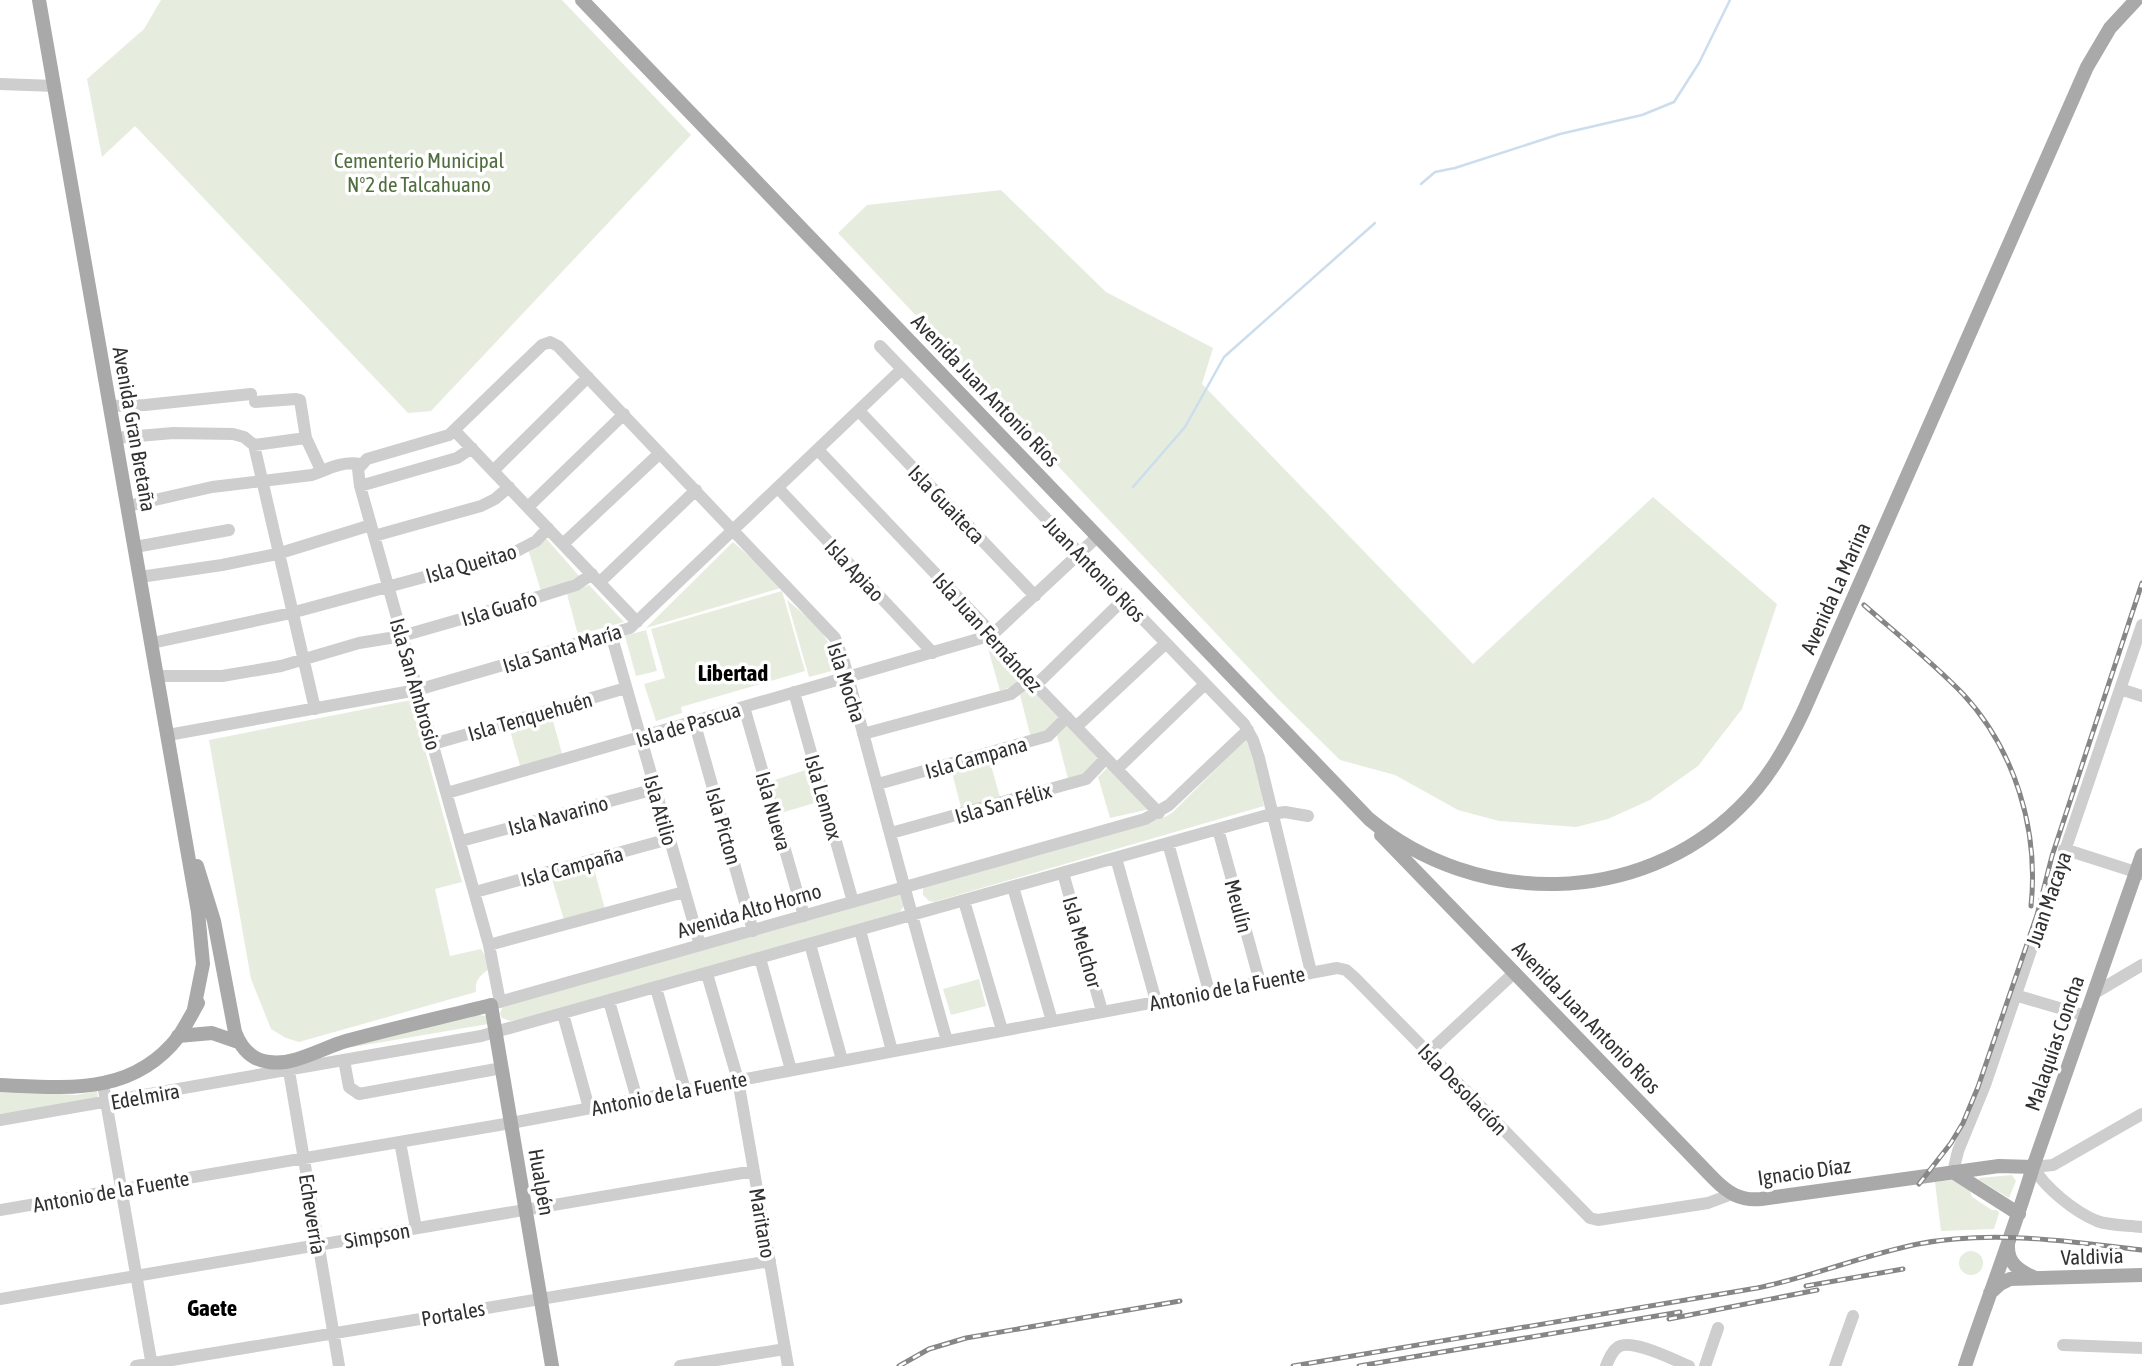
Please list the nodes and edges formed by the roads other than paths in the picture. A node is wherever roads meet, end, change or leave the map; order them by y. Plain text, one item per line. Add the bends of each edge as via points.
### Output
1 (39, 0) edge
2 (51, 0) edge
3 (582, 0) edge
4 (2136, 0) edge
5 (45, 29) junction
6 (0, 85) edge
7 (55, 86) junction
8 (880, 346) dead end
9 (902, 369) junction
10 (588, 377) junction
11 (110, 406) junction
12 (859, 411) junction
13 (624, 414) junction
14 (454, 430) junction
15 (116, 438) junction
16 (306, 438) junction
17 (254, 445) junction
18 (472, 448) junction
19 (818, 450) junction
20 (660, 453) junction
21 (360, 464) junction
22 (321, 470) junction
23 (493, 471) junction
24 (261, 482) junction
25 (360, 486) junction
26 (509, 487) junction
27 (778, 488) junction
28 (696, 490) junction
29 (128, 506) junction
30 (528, 507) junction
31 (548, 528) junction
32 (229, 530) dead end
33 (734, 530) junction
34 (372, 531) junction
35 (1097, 537) junction
36 (563, 544) junction
37 (135, 547) junction
38 (277, 554) junction
39 (1080, 554) junction
40 (140, 577) junction
41 (596, 578) junction
42 (388, 586) junction
43 (1035, 596) junction
44 (1124, 599) junction
45 (292, 613) junction
46 (637, 622) junction
47 (2142, 625) edge
48 (611, 634) junction
49 (992, 635) junction
50 (402, 636) junction
51 (152, 643) junction
52 (1166, 643) junction
53 (933, 653) junction
54 (303, 660) junction
55 (157, 676) junction
56 (848, 677) junction
57 (1033, 682) junction
58 (1205, 684) junction
59 (626, 688) junction
60 (2120, 689) junction
61 (417, 690) junction
62 (794, 692) junction
63 (2142, 696) edge
64 (744, 707) junction
65 (315, 709) junction
66 (694, 721) junction
67 (1072, 722) junction
68 (1248, 730) junction
69 (863, 734) junction
70 (167, 735) junction
71 (640, 736) junction
72 (433, 744) junction
73 (1106, 758) junction
74 (1117, 769) junction
75 (877, 784) junction
76 (655, 789) junction
77 (447, 793) junction
78 (1360, 810) junction
79 (1159, 813) junction
80 (1271, 814) junction
81 (1308, 816) dead end
82 (1218, 829) junction
83 (891, 833) junction
84 (185, 836) junction
85 (669, 839) junction
86 (461, 841) junction
87 (1168, 843) junction
88 (2064, 849) junction
89 (2142, 855) edge
90 (1116, 858) junction
91 (1440, 862) junction
92 (1063, 873) junction
93 (2139, 873) edge
94 (906, 887) junction
95 (1013, 887) junction
96 (1435, 891) junction
97 (475, 892) junction
98 (684, 892) junction
99 (964, 901) junction
100 (853, 902) junction
101 (198, 912) junction
102 (912, 915) junction
103 (804, 916) junction
104 (214, 921) junction
105 (753, 930) junction
106 (860, 930) junction
107 (810, 944) junction
108 (489, 945) junction
109 (700, 945) junction
110 (215, 948) junction
111 (760, 958) junction
112 (223, 965) junction
113 (2142, 965) edge
114 (1337, 968) joint
115 (1311, 972) junction
116 (1515, 972) junction
117 (707, 974) junction
118 (1260, 982) junction
119 (656, 988) junction
120 (1209, 991) junction
121 (2094, 994) junction
122 (2015, 995) junction
123 (609, 1001) junction
124 (1156, 1001) junction
125 (495, 1003) junction
126 (194, 1009) junction
127 (1102, 1012) junction
128 (562, 1014) junction
129 (2085, 1016) junction
130 (1052, 1021) junction
131 (1002, 1030) junction
132 (496, 1032) junction
133 (178, 1036) junction
134 (947, 1041) junction
135 (238, 1042) junction
136 (892, 1051) junction
137 (1428, 1053) junction
138 (344, 1060) junction
139 (842, 1060) junction
140 (288, 1066) junction
141 (502, 1068) junction
142 (792, 1070) junction
143 (738, 1080) junction
144 (0, 1084) edge
145 (103, 1084) junction
146 (685, 1090) junction
147 (637, 1099) junction
148 (106, 1103) junction
149 (589, 1108) junction
150 (2142, 1114) edge
151 (0, 1120) edge
152 (511, 1123) junction
153 (400, 1142) junction
154 (304, 1158) junction
155 (2033, 1167) junction
156 (754, 1171) junction
157 (1953, 1172) junction
158 (121, 1189) junction
159 (1732, 1194) junction
160 (0, 1210) edge
161 (526, 1210) junction
162 (2019, 1214) junction
163 (1585, 1215) joint
164 (2142, 1227) edge
165 (416, 1228) junction
166 (318, 1245) junction
167 (770, 1261) junction
168 (2006, 1270) junction
169 (136, 1275) junction
170 (2142, 1275) edge
171 (541, 1298) junction
172 (0, 1299) edge
173 (1853, 1316) dead end
174 (1718, 1328) dead end
175 (333, 1333) junction
176 (2063, 1345) dead end
177 (2142, 1348) edge
178 (785, 1349) junction
179 (152, 1365) edge
180 (136, 1366) edge
181 (339, 1366) edge
182 (552, 1366) edge
183 (680, 1366) edge
184 (788, 1366) edge
185 (1606, 1366) edge
186 (1689, 1366) edge
187 (1705, 1366) edge
188 (1835, 1366) edge
189 (1965, 1366) edge

1 - 5 main road, Avenida Gran Bretaña
2 - 5 main road, Avenida Gran Bretaña
3 - 35 main road, Avenida Juan Antonio Ríos
4 - 91 main road, Avenida La Marina via 2110,28 2087,67 1804,710 1757,789 1718,827 1682,850 1604,880 1563,885 1521,883 1478,876
5 - 7 main road, Avenida Gran Bretaña
6 - 7 street
7 - 11 main road, Avenida Gran Bretaña
8 - 9 street, Juan Antonio Ríos
9 - 12 street, Isla Santa María
9 - 39 street, Juan Antonio Ríos
10 - 13 street, Isla Mocha
10 - 14 street, Isla Mocha via 558,346 542,345
10 - 23 street
11 - 15 main road, Avenida Gran Bretaña
11 - 16 street via 296,398
12 - 19 street, Isla Santa María
12 - 43 street, Isla Guaiteca
13 - 20 street, Isla Mocha
13 - 30 street
14 - 18 street
14 - 21 street
15 - 17 street via 233,434
15 - 29 main road, Avenida Gran Bretaña
16 - 17 street
16 - 22 street
17 - 24 street
18 - 23 street
18 - 25 street via 457,458
19 - 27 street, Isla Santa María
19 - 49 street, Isla Juan Fernández
20 - 28 street, Isla Mocha
20 - 36 street
21 - 22 street
21 - 25 street, Isla San Ambrosio
22 - 24 street
23 - 26 street
24 - 29 street via 212,487
24 - 38 street
25 - 34 street, Isla San Ambrosio
26 - 30 street
26 - 34 street via 481,506
27 - 33 street, Isla Santa María
27 - 53 street, Isla Apiao
28 - 33 street, Isla Mocha
28 - 41 street, Isla Guafo
29 - 37 main road, Avenida Gran Bretaña
30 - 31 street
31 - 36 street
31 - 42 street, Isla Queitao via 536,541 513,553
32 - 37 street
33 - 46 street, Isla Santa María
33 - 56 street, Isla Mocha via 830,631
34 - 38 street
34 - 42 street, Isla San Ambrosio
35 - 39 street, Isla de Pascua
35 - 78 main road, Avenida Juan Antonio Ríos
36 - 41 street
37 - 40 main road, Avenida Gran Bretaña
38 - 40 street
38 - 45 street
39 - 43 street, Isla de Pascua
39 - 44 street, Juan Antonio Ríos
40 - 51 main road, Avenida Gran Bretaña
41 - 46 street
41 - 50 street, Isla Guafo
42 - 45 street, Isla Queitao
42 - 50 street, Isla San Ambrosio
43 - 49 street, Isla de Pascua
44 - 52 street, Juan Antonio Ríos
44 - 57 street
45 - 51 street, Isla Queitao
45 - 54 street
46 - 48 street, Isla Santa María
47 - 60 street, Juan Macaya
48 - 59 street, Isla Atilio
48 - 61 street, Isla Santa María
49 - 53 street, Isla de Pascua
49 - 57 street, Isla Juan Fernández
50 - 54 street, Isla Guafo
50 - 61 street, Isla San Ambrosio
51 - 55 main road, Avenida Gran Bretaña
52 - 58 street, Juan Antonio Ríos
52 - 67 street, Isla Campana
53 - 56 street, Isla de Pascua
54 - 55 street, Isla Guafo via 231,675
54 - 65 street
55 - 70 main road, Avenida Gran Bretaña
56 - 62 street, Isla de Pascua
56 - 69 street, Isla Mocha
57 - 67 street, Isla Juan Fernández
57 - 69 street via 1011,694
58 - 68 street, Juan Antonio Ríos
58 - 74 street
59 - 71 street, Isla Atilio
59 - 72 street, Isla Tenquehuén
60 - 63 street
60 - 88 street, Juan Macaya
61 - 65 street, Isla Santa María
61 - 72 street, Isla San Ambrosio
62 - 64 street, Isla de Pascua
62 - 100 street, Isla Lennox
64 - 66 street, Isla de Pascua
64 - 103 street, Isla Nueva
65 - 70 street, Isla Santa María
66 - 71 street, Isla de Pascua
66 - 105 street, Isla Picton
67 - 73 street, Isla Juan Fernández
67 - 75 street, Isla Campana via 1048,736
68 - 79 street, Avenida Alto Horno
68 - 80 street, Juan Antonio Ríos
69 - 75 street, Isla Mocha
70 - 84 main road, Avenida Gran Bretaña
71 - 76 street, Isla Atilio
71 - 77 street, Isla de Pascua
72 - 77 street, Isla San Ambrosio
73 - 74 street, Isla Juan Fernández
73 - 83 street, Isla San Félix via 1086,779
74 - 79 street, Isla Juan Fernández
75 - 83 street, Isla Mocha
76 - 85 street, Isla Atilio
76 - 86 street, Isla Navarino
77 - 86 street, Isla San Ambrosio
78 - 91 main road, Avenida La Marina via 1390,835
78 - 96 main road, Avenida Juan Antonio Ríos
79 - 94 street, Avenida Alto Horno
80 - 81 street, Avenida Alto Horno via 1285,811
80 - 82 street, Avenida Alto Horno
80 - 115 street
82 - 87 street, Avenida Alto Horno
82 - 118 street, Meulín
83 - 94 street, Isla Mocha
84 - 101 main road, Avenida Gran Bretaña
84 - 104 main road, Avenida Gran Bretaña
85 - 97 street, Isla Campaña
85 - 98 street, Isla Atilio
86 - 97 street, Isla San Ambrosio
87 - 90 street, Avenida Alto Horno
87 - 120 street
88 - 93 street
88 - 122 street, Juan Macaya
89 - 93 main road, Malaquías Concha
90 - 92 street, Avenida Alto Horno
90 - 124 street
91 - 96 main road via 1432,879
92 - 95 street, Avenida Alto Horno
92 - 127 street, Isla Melchor
93 - 121 main road, Malaquías Concha
94 - 100 street, Avenida Alto Horno
94 - 102 street, Isla Mocha
95 - 99 street, Avenida Alto Horno
95 - 130 street
96 - 116 main road, Avenida Juan Antonio Ríos
97 - 108 street, Isla San Ambrosio
98 - 108 street
98 - 109 street, Isla Atilio
99 - 102 street, Avenida Alto Horno
99 - 131 street
100 - 103 street, Avenida Alto Horno
101 - 110 main road
101 - 126 main road, Avenida Gran Bretaña via 203,964
102 - 106 street, Avenida Alto Horno
102 - 134 street, Isla Mocha
103 - 105 street, Avenida Alto Horno
104 - 110 main road, Avenida Gran Bretaña
104 - 112 main road, Avenida Gran Bretaña
105 - 109 street, Avenida Alto Horno
106 - 107 street, Avenida Alto Horno
106 - 136 street
107 - 111 street, Avenida Alto Horno
107 - 139 street
108 - 125 street, Isla San Ambrosio
109 - 125 street, Avenida Alto Horno
110 - 112 main road, Avenida Gran Bretaña
110 - 126 main road, Avenida Gran Bretaña via 210,977
111 - 117 street, Avenida Alto Horno
111 - 142 street
112 - 135 main road, Avenida Gran Bretaña
113 - 121 street
114 - 115 street, Antonio de la Fuente
114 - 137 street, Isla Desolación via 1354,977
115 - 118 street, Antonio de la Fuente
116 - 137 street
116 - 159 main road, Avenida Juan Antonio Ríos
117 - 119 street, Avenida Alto Horno
117 - 143 street
118 - 120 street, Antonio de la Fuente
119 - 123 street, Avenida Alto Horno
119 - 146 street
120 - 124 street, Antonio de la Fuente
121 - 129 main road, Malaquías Concha
122 - 129 street
122 - 157 street, Juan Macaya
123 - 128 street, Avenida Alto Horno
123 - 147 street
124 - 127 street, Antonio de la Fuente
125 - 132 main road, Hualpén
125 - 140 main road, Avenida Alto Horno via 343,1042
126 - 133 main road, Avenida Gran Bretaña
127 - 130 street, Antonio de la Fuente
128 - 132 street, Avenida Alto Horno
128 - 149 street
129 - 155 main road, Malaquías Concha
130 - 131 street, Antonio de la Fuente
131 - 134 street, Antonio de la Fuente
132 - 138 street, Avenida Alto Horno
132 - 141 main road, Hualpén
133 - 135 main road via 212,1033
133 - 145 main road via 144,1066
134 - 136 street, Antonio de la Fuente
135 - 140 main road, Avenida Alto Horno via 260,1060
136 - 139 street, Antonio de la Fuente
137 - 163 street, Isla Desolación
138 - 140 street, Avenida Alto Horno
138 - 141 street via 349,1087 359,1094
139 - 142 street, Antonio de la Fuente
140 - 148 street, Edelmira
140 - 154 street, Echeverría
141 - 152 main road, Hualpén
142 - 143 street, Antonio de la Fuente
143 - 146 street, Antonio de la Fuente
143 - 156 street, Maritano
144 - 145 main road via 69,1088
145 - 148 street
146 - 147 street, Antonio de la Fuente
147 - 149 street, Antonio de la Fuente
148 - 151 street, Edelmira
148 - 158 street
149 - 152 street, Antonio de la Fuente
150 - 155 street via 2053,1165
152 - 153 street, Antonio de la Fuente
152 - 161 main road, Hualpén
153 - 154 street, Antonio de la Fuente
153 - 165 street
154 - 158 street, Antonio de la Fuente
154 - 166 street, Echeverría
155 - 157 main road, Ignacio Díaz
155 - 162 main road, Malaquías Concha
155 - 164 street via 2049,1188 2090,1217
156 - 161 street, Simpson
156 - 167 street, Maritano
157 - 159 main road, Ignacio Díaz via 1761,1199
157 - 162 main road
158 - 160 street, Antonio de la Fuente
158 - 169 street
159 - 163 street, Ignacio Díaz via 1708,1203 1598,1220
161 - 165 street, Simpson
161 - 171 main road, Hualpén
162 - 168 main road, Malaquías Concha via 2008,1245
165 - 166 street, Simpson
166 - 169 street, Simpson
166 - 175 street, Echeverría
167 - 171 street, Portales
167 - 178 street, Maritano
168 - 170 main road, Valdivia via 2043,1279
168 - 189 main road via 1988,1297
169 - 172 street, Simpson
169 - 179 street
171 - 175 street, Portales
171 - 182 main road, Hualpén
173 - 188 street
174 - 187 street
175 - 179 street, Portales
175 - 181 street, Echeverría
176 - 177 street
178 - 183 street
178 - 184 street, Maritano
179 - 180 street, Portales
185 - 186 street via 1619,1346 1626,1344

